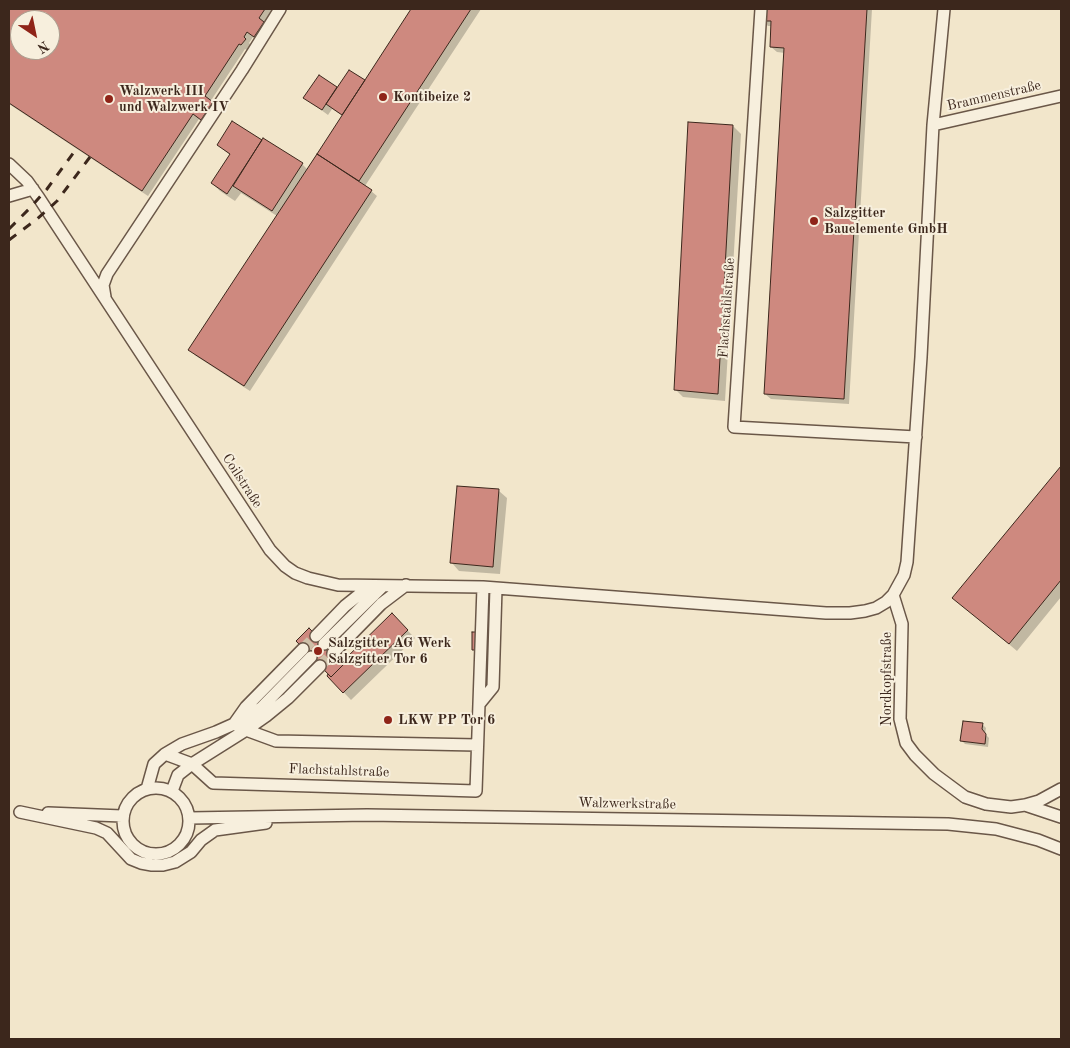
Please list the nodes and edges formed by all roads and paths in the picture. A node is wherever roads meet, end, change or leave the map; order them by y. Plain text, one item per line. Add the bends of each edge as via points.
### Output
1 (280, 9) edge
2 (760, 9) edge
3 (944, 9) edge
4 (1061, 96) edge
5 (933, 125) junction
6 (9, 164) edge
7 (33, 189) junction
8 (9, 196) edge
9 (108, 305) junction
10 (916, 437) junction
11 (406, 585) junction
12 (370, 586) junction
13 (382, 586) junction
14 (483, 586) junction
15 (496, 588) junction
16 (893, 595) junction
17 (307, 653) tunnel mouth
18 (333, 653) tunnel mouth
19 (320, 666) tunnel mouth
20 (480, 703) junction
21 (234, 724) junction
22 (246, 730) junction
23 (477, 745) junction
24 (165, 754) junction
25 (192, 764) junction
26 (147, 789) junction
27 (1061, 790) edge
28 (172, 791) junction
29 (1025, 805) junction
30 (15, 812) edge
31 (319, 815) junction
32 (122, 816) junction
33 (1061, 817) edge
34 (190, 818) junction
35 (1061, 849) edge

1 - 9 street, Coilstraße via 107,274 103,294
2 - 10 street, Flachstahlstraße via 734,427
3 - 5 street
4 - 5 street, Brammenstraße
5 - 10 street
6 - 7 street, Coilstraße
7 - 8 street
7 - 9 street, Coilstraße
9 - 12 street, Coilstraße via 270,550 285,566 308,578 338,585
10 - 16 street via 907,562
11 - 13 street, Coilstraße
11 - 14 street
11 - 18 street via 381,604
12 - 13 street, Coilstraße
12 - 13 street via 345,606 320,640
14 - 15 street
14 - 20 street, Flachstahlstraße
15 - 16 street via 850,614 876,608
15 - 20 street, Flachstahlstraße via 493,688
16 - 29 street, Nordkopfstraße via 902,624 900,719 906,743 934,774 965,796 997,807
17 - 21 street via 246,707
19 - 22 street via 288,698
20 - 23 street, Flachstahlstraße
21 - 22 street, Flachstahlstraße
21 - 24 street
22 - 23 street, Flachstahlstraße via 276,741
22 - 25 street
23 - 25 street, Flachstahlstraße via 476,791 213,783
24 - 25 street, Flachstahlstraße
24 - 26 street via 154,764
25 - 28 street via 178,775
26 - 28 street
26 - 32 street via 133,796
27 - 29 street, Nordkopfstraße
28 - 34 street via 183,800
29 - 33 street, Nordkopfstraße
30 - 31 street via 96,828 107,833 131,858 152,866 175,862 215,830
30 - 32 street
31 - 34 street, Walzwerkstraße
31 - 35 street, Walzwerkstraße via 948,824 1004,831
32 - 34 street via 127,838 139,849 155,855 166,853 180,844 189,830

